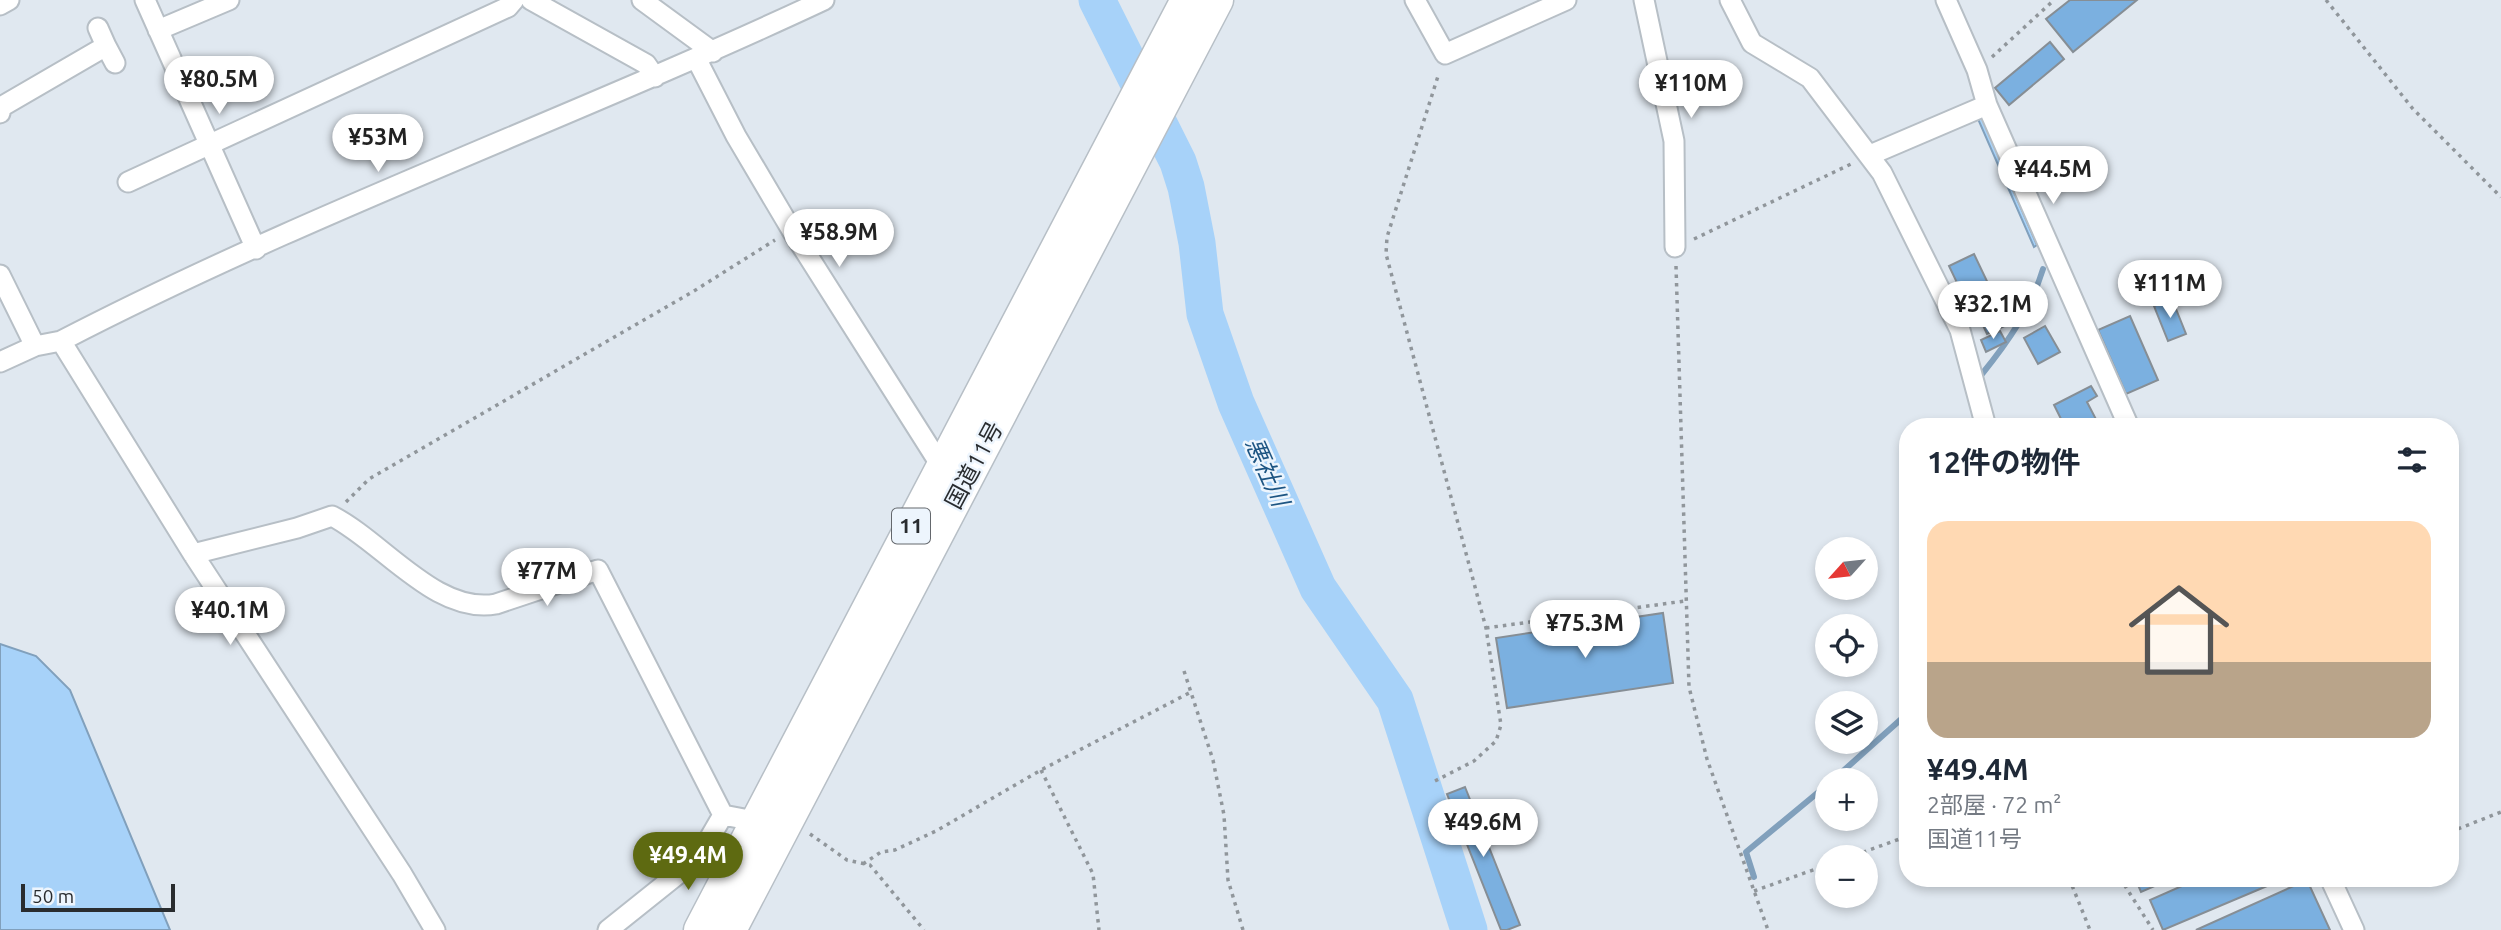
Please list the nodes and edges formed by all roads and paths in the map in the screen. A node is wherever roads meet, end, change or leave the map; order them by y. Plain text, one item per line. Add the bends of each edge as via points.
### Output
1 (9, 0) edge
2 (145, 0) edge
3 (229, 0) edge
4 (514, 0) edge
5 (531, 0) edge
6 (642, 0) edge
7 (824, 0) edge
8 (1186, 0) edge
9 (1217, 0) edge
10 (1415, 0) edge
11 (1564, 0) edge
12 (1644, 0) edge
13 (1730, 0) edge
14 (1946, 0) edge
15 (2054, 0) edge
16 (2326, 0) edge
17 (0, 5) edge
18 (97, 28) dead end
19 (158, 30) junction
20 (1445, 54) junction
21 (705, 55) junction
22 (1977, 70) junction
23 (655, 76) junction
24 (1987, 105) junction
25 (0, 113) edge
26 (1132, 134) junction
27 (209, 142) junction
28 (1870, 155) junction
29 (128, 182) dead end
30 (2501, 197) edge
31 (791, 229) junction
32 (1675, 247) junction
33 (256, 249) junction
34 (0, 275) edge
35 (61, 341) junction
36 (34, 346) junction
37 (0, 362) edge
38 (1984, 418) edge
39 (2124, 418) edge
40 (951, 480) junction
41 (332, 516) junction
42 (193, 554) junction
43 (1685, 601) junction
44 (1486, 628) junction
45 (1184, 671) dead end
46 (1191, 692) junction
47 (1041, 770) junction
48 (1435, 781) dead end
49 (2501, 812) edge
50 (723, 815) junction
51 (771, 824) junction
52 (2459, 828) edge
53 (1899, 839) edge
54 (1878, 847) edge
55 (863, 864) junction
56 (1815, 869) edge
57 (2073, 887) edge
58 (2126, 887) edge
59 (2334, 887) edge
60 (1754, 891) junction
61 (435, 930) edge
62 (608, 930) edge
63 (700, 930) edge
64 (730, 930) edge
65 (924, 930) edge
66 (1099, 930) edge
67 (1243, 930) edge
68 (1768, 930) edge
69 (2090, 930) edge
70 (2153, 930) edge
71 (2354, 930) edge

1 - 17 street
2 - 19 street
3 - 19 street
4 - 27 street via 508,7
5 - 23 street via 646,64
6 - 21 street
7 - 21 street
8 - 26 highway, 国道11号 / 11 via 1150,70
9 - 26 highway, 国道11号 / 11 via 1166,98
10 - 20 street
11 - 20 street
12 - 32 street via 1674,141
13 - 28 street via 1752,43 1810,78
14 - 22 street
15 - 22 path
16 - 30 path via 2413,108
18 - 25 street via 111,54 1,107
19 - 27 street
20 - 44 path via 1387,237 1386,254
21 - 23 street
21 - 31 street via 736,135
22 - 24 street
23 - 33 street
24 - 28 street
24 - 39 street
26 - 40 highway, 国道11号 / 11
27 - 29 street
27 - 33 street
28 - 32 path
28 - 38 street via 1960,330
31 - 40 street
31 - 41 path via 694,292 369,479
32 - 43 path
33 - 35 street
34 - 36 street
35 - 36 street
35 - 42 street
36 - 37 street
40 - 51 highway, 国道11号 / 11
41 - 42 street
41 - 50 street via 356,528 422,582 464,605 496,604 598,570
42 - 61 street
43 - 44 path
43 - 60 path via 1689,687 1707,760
44 - 48 path via 1499,734 1474,761
45 - 46 path
46 - 47 path
46 - 67 path via 1213,760 1224,814 1228,880
47 - 55 path via 936,831 881,852
47 - 66 path via 1093,874
49 - 52 path
50 - 51 street
50 - 62 street via 698,858
51 - 55 path via 815,835 847,860
51 - 63 highway, 国道11号 / 11
51 - 64 highway, 国道11号 / 11
53 - 54 path
55 - 65 path via 879,874
56 - 60 path
57 - 69 path
58 - 70 path
59 - 71 street
60 - 68 path

